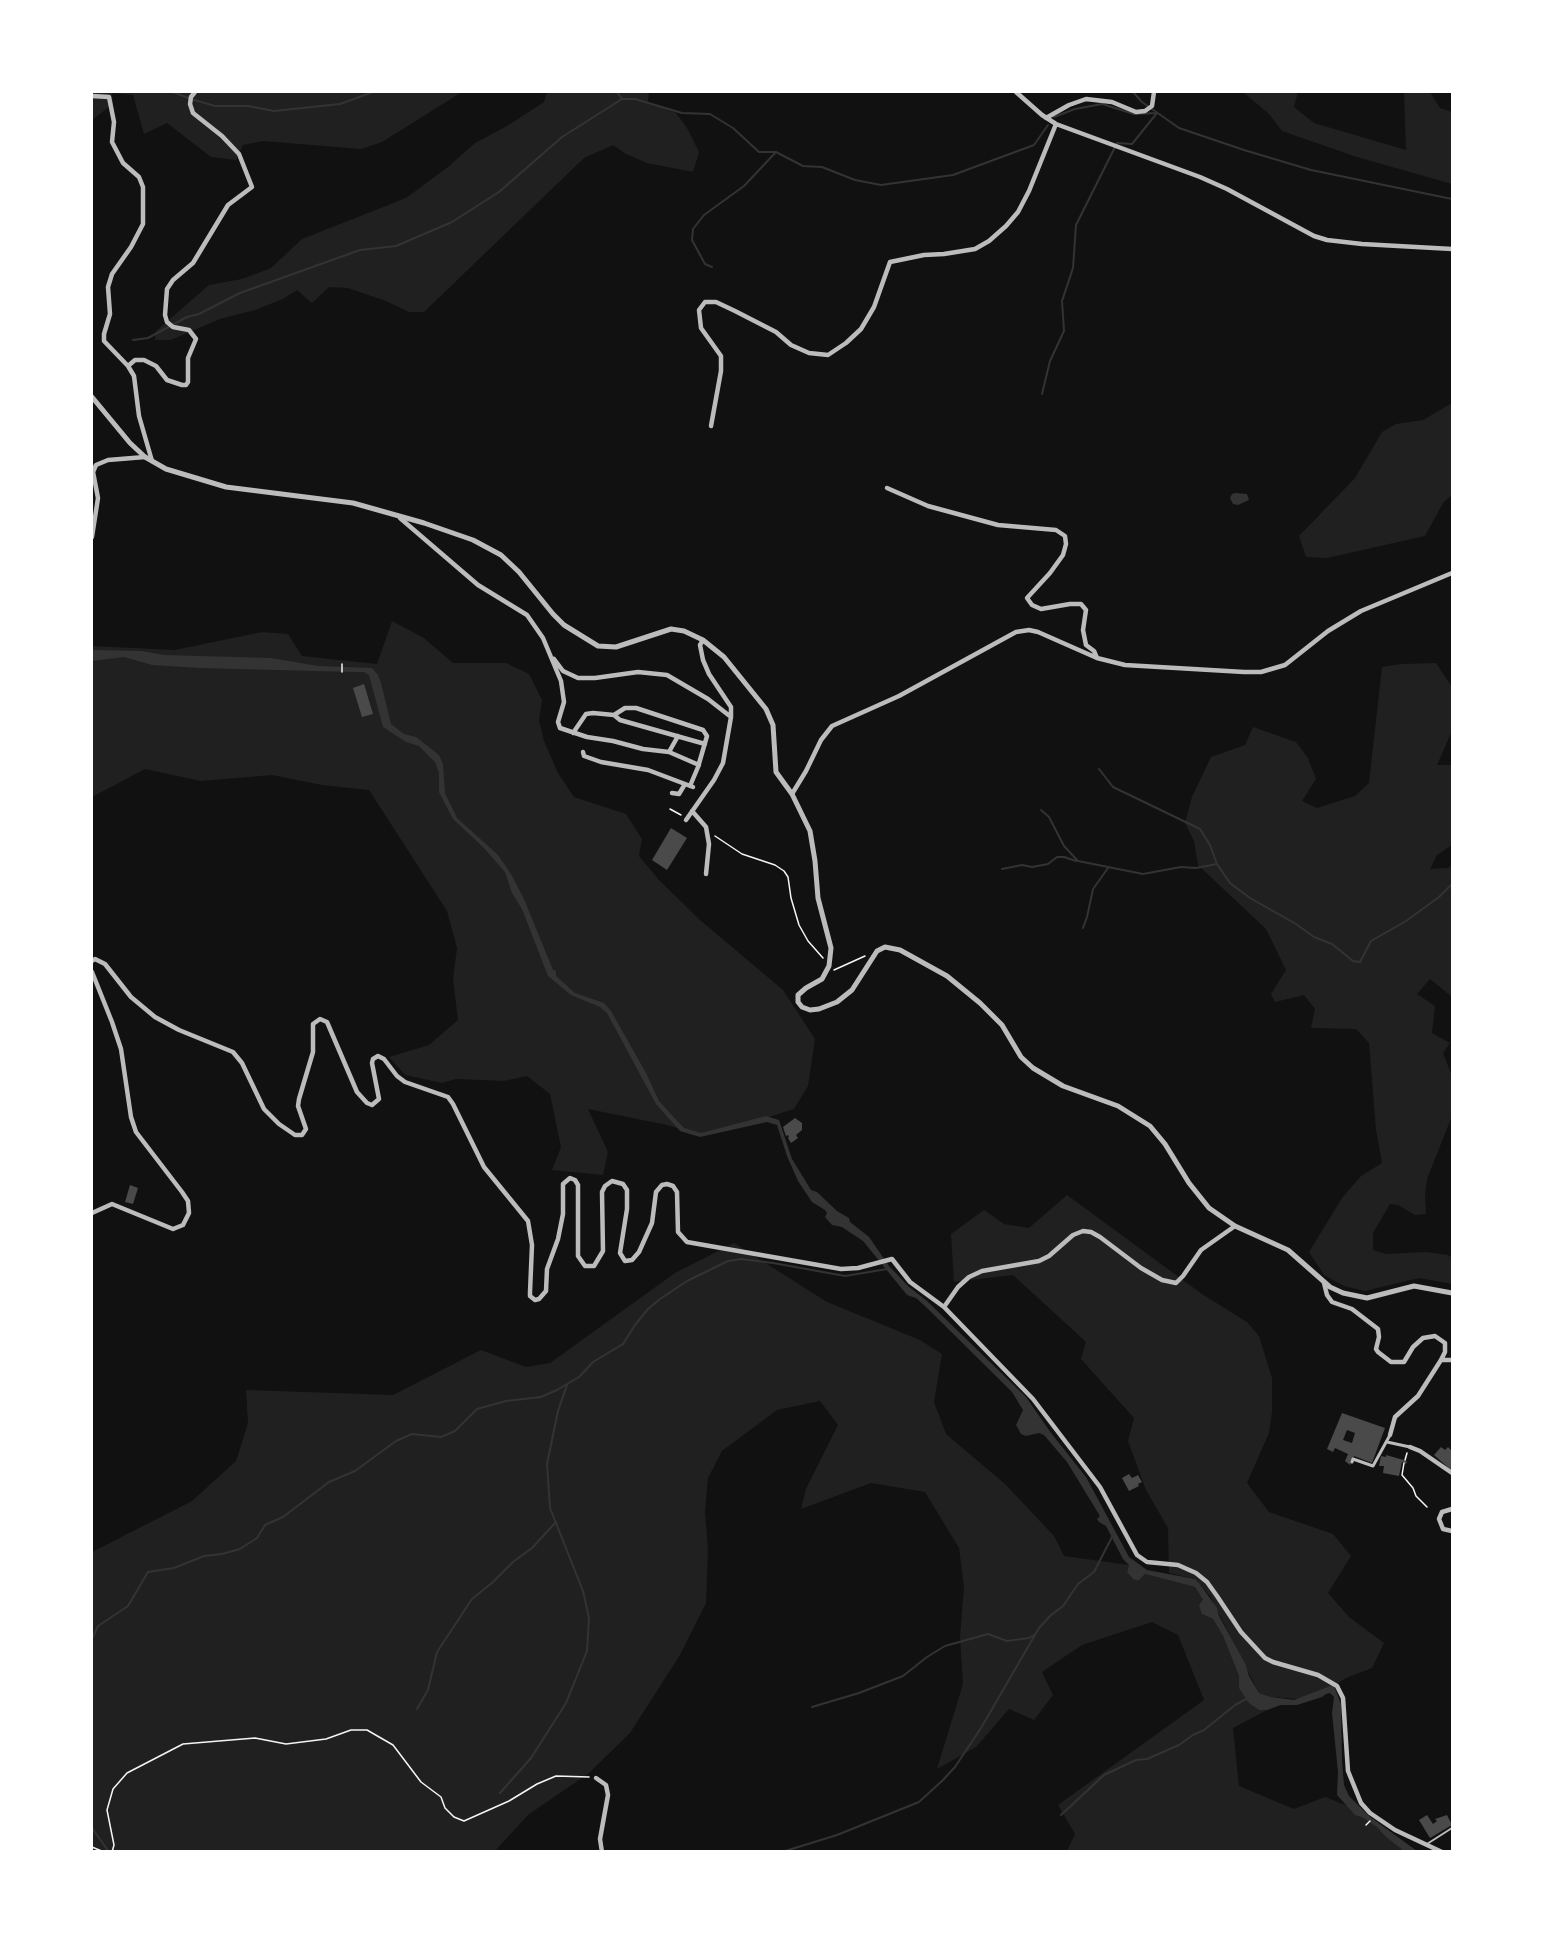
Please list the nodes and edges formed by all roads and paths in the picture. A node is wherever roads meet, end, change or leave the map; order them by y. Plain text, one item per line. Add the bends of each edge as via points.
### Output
1 (195, 92) edge
2 (1016, 92) edge
3 (1154, 92) edge
4 (92, 96) edge
5 (1046, 118) junction
6 (1056, 124) junction
7 (1452, 249) edge
8 (128, 366) junction
9 (92, 397) edge
10 (711, 426) dead end
11 (145, 457) junction
12 (152, 462) junction
13 (887, 488) dead end
14 (400, 518) junction
15 (92, 537) edge
16 (1452, 573) edge
17 (703, 640) junction
18 (550, 655) junction
19 (1097, 658) junction
20 (342, 664) dead end
21 (342, 672) dead end
22 (614, 715) junction
23 (731, 717) junction
24 (573, 733) junction
25 (678, 736) junction
26 (705, 744) junction
27 (583, 752) dead end
28 (669, 752) junction
29 (699, 765) junction
30 (689, 786) junction
31 (672, 793) dead end
32 (792, 794) junction
33 (670, 809) dead end
34 (692, 811) junction
35 (687, 819) joint
36 (706, 831) junction
37 (706, 874) dead end
38 (877, 951) junction
39 (92, 961) edge
40 (829, 966) junction
41 (92, 972) edge
42 (92, 1213) edge
43 (1235, 1226) junction
44 (1324, 1283) junction
45 (1452, 1293) edge
46 (944, 1307) junction
47 (1441, 1360) junction
48 (1452, 1360) edge
49 (1390, 1435) joint
50 (1387, 1442) junction
51 (1410, 1447) junction
52 (1352, 1462) dead end
53 (1452, 1473) edge
54 (1427, 1507) dead end
55 (1452, 1509) edge
56 (1452, 1531) edge
57 (596, 1778) joint
58 (1452, 1828) edge
59 (1425, 1845) junction
60 (92, 1847) edge
61 (104, 1851) edge
62 (112, 1851) edge
63 (602, 1851) edge
64 (1442, 1851) edge

1 - 8 street via 190,99 193,112 239,154 252,187 228,205 193,263 167,289 167,321 173,327 189,330 196,339 188,358 186,385 167,380 156,366 144,360 135,360
2 - 5 street
3 - 5 street via 1152,106 1145,111 1086,99
4 - 8 street via 109,97 114,122 112,142 143,187 143,224 112,274 108,287 111,314 104,334 104,341
5 - 6 street
6 - 7 street via 1200,177 1320,238
6 - 10 street via 1029,191 1006,226 975,249 890,262 874,307 861,329 828,355 809,353 735,311 716,302 705,302 699,310 701,328 721,356
8 - 12 street
9 - 11 street via 118,431
11 - 12 street
11 - 15 street via 108,460 96,465 93,472 98,498
12 - 14 street via 226,487 334,499
13 - 19 street via 928,506 998,525 1056,530 1065,536 1063,555 1027,598 1041,609 1081,604 1086,610 1086,645
14 - 17 street via 473,540 495,552 519,572 564,625 598,646 616,647 671,629
14 - 18 street via 478,585 527,615
16 - 19 street via 1343,621 1292,660 1275,668 1244,672 1175,669 1125,665
17 - 23 street via 703,660 731,707
17 - 32 street via 724,657 767,711 776,772
18 - 23 street via 563,671 578,678 638,672 667,675
18 - 24 street via 563,688 557,724
19 - 32 street via 1038,632 1016,632 899,696 832,726
20 - 21 path
22 - 24 street via 586,714
22 - 25 street
22 - 26 street via 625,708 643,710 698,727 707,736
23 - 34 street via 723,763
24 - 28 street via 584,739
25 - 26 street
25 - 28 street
26 - 29 street
27 - 30 street via 584,756 601,762 648,770
28 - 29 street
29 - 30 street
30 - 31 street via 679,794
32 - 40 street via 813,843 818,898 831,948
33 - 35 path
34 - 35 street
34 - 36 street
36 - 37 street
36 - 40 path via 742,854 784,872 799,925
38 - 40 path via 837,970
38 - 40 street via 848,994 819,1009 802,1007 798,995 822,979
38 - 43 street via 885,947 900,950 947,976 997,1019 1027,1064 1063,1086 1111,1103 1150,1126 1203,1202
39 - 46 street via 105,964 131,997 154,1017 233,1052 264,1109 295,1135 302,1135 306,1129 298,1106 313,1052 313,1024 320,1018 330,1027 357,1092 367,1103 372,1105 379,1099 372,1063 378,1056 405,1083 448,1097 483,1167 528,1221 532,1299 539,1299 546,1291 547,1269 563,1214 563,1184 570,1178 578,1185 578,1256 585,1266 594,1266 603,1251 602,1192 609,1183 617,1181 627,1190 620,1253 625,1261 639,1252 652,1223 656,1192 667,1184 677,1192 678,1232 687,1242 829,1268 846,1269 892,1259 910,1282
41 - 42 street via 121,1049 136,1132 188,1201 189,1214 183,1225 173,1229 112,1204
43 - 44 street via 1288,1250
43 - 46 street via 1201,1250 1176,1283 1162,1280 1100,1237 1083,1231 1039,1261 969,1277
44 - 45 street via 1343,1293 1367,1298 1414,1286
44 - 47 street via 1332,1302 1352,1309 1378,1329 1376,1349 1391,1362 1404,1362 1416,1343 1431,1336 1443,1340 1445,1352
46 - 59 street via 1037,1405 1100,1487 1137,1556 1196,1573 1265,1658 1318,1675 1337,1686 1344,1704 1348,1772 1359,1799 1386,1825
47 - 48 street
47 - 49 street via 1418,1396 1395,1417
49 - 50 street
50 - 51 street
50 - 52 street via 1373,1466
51 - 53 street
51 - 54 path via 1402,1475
55 - 56 street via 1442,1512 1439,1519 1441,1527
57 - 62 path via 556,1776 464,1821 445,1808 441,1797 421,1782 393,1745 367,1730 286,1744 255,1738 183,1744 127,1773 113,1789 107,1810
57 - 63 street via 606,1785 608,1795 600,1839
58 - 59 lane
59 - 64 street
60 - 61 path

